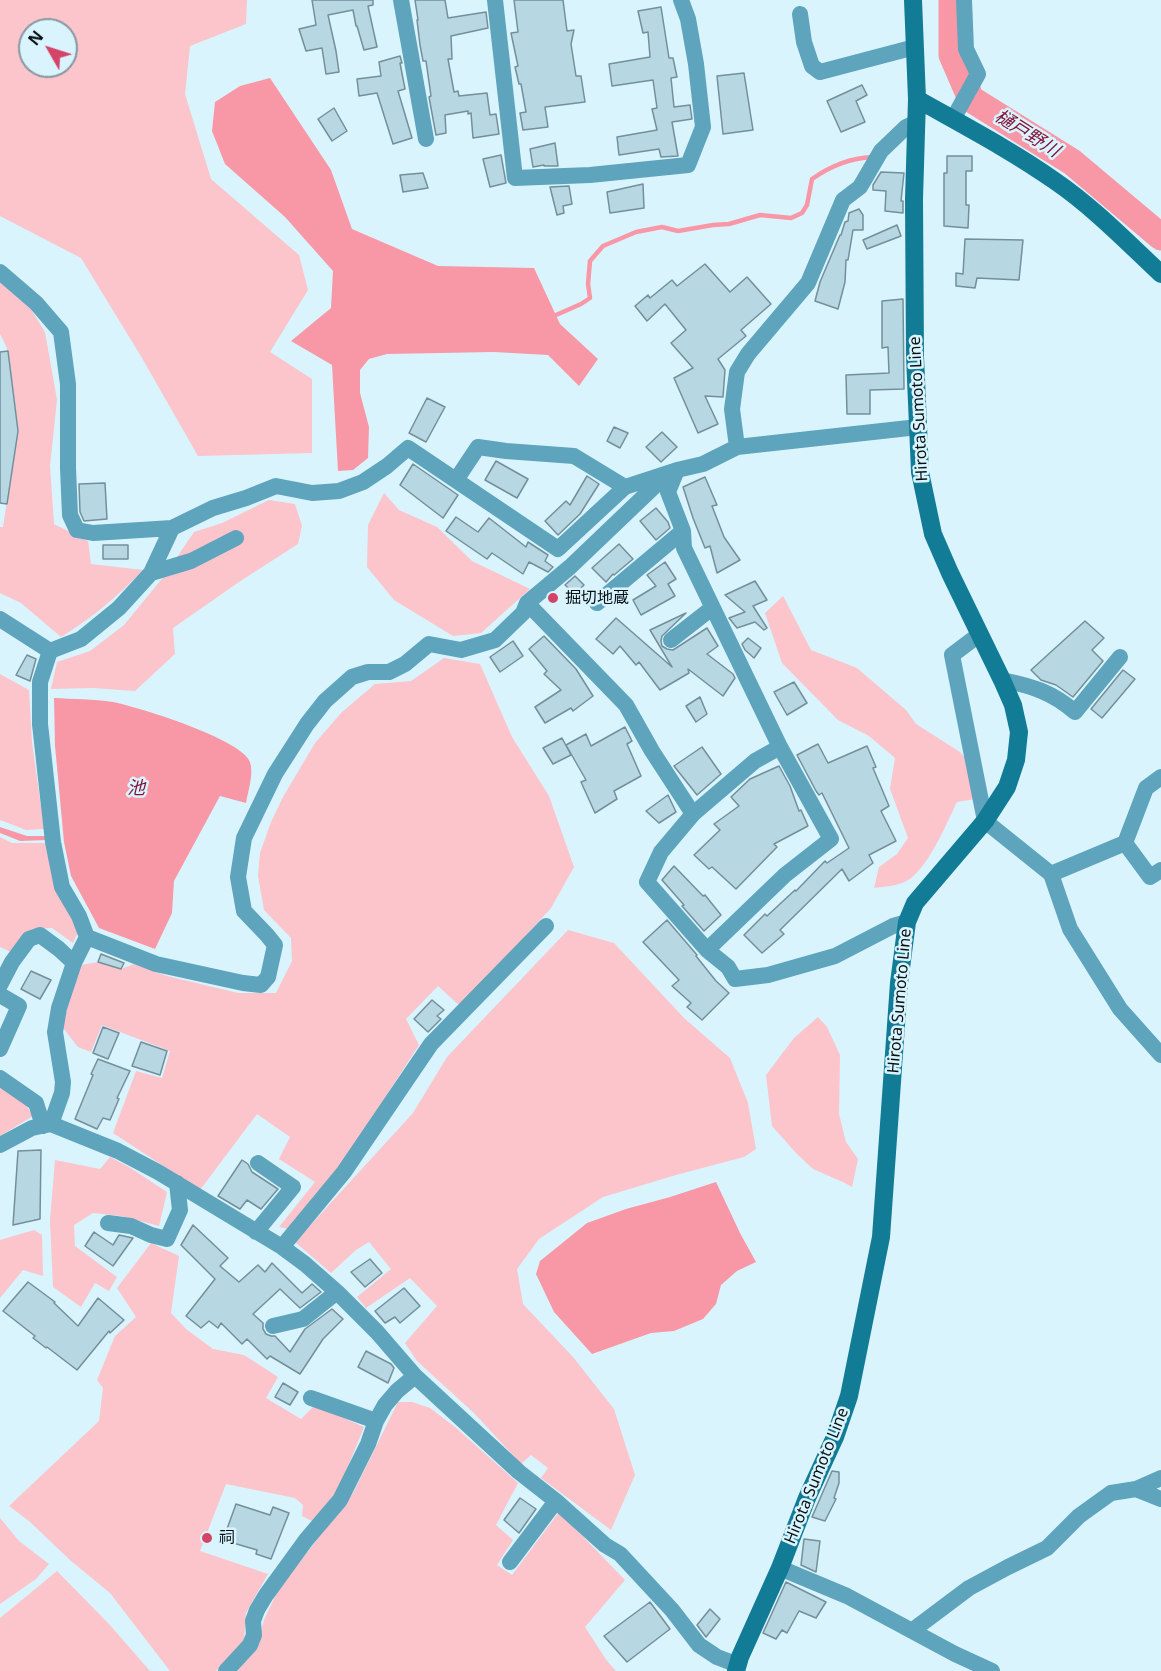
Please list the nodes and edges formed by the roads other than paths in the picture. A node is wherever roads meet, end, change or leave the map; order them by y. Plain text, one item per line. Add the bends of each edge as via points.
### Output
1 (401, 0) edge
2 (495, 0) edge
3 (681, 0) edge
4 (913, 0) edge
5 (964, 0) edge
6 (800, 14) dead end
7 (915, 47) junction
8 (917, 99) junction
9 (954, 116) junction
10 (917, 122) junction
11 (426, 139) dead end
12 (0, 272) edge
13 (1161, 274) edge
14 (918, 427) junction
15 (736, 447) junction
16 (677, 470) junction
17 (456, 480) junction
18 (625, 487) junction
19 (172, 528) junction
20 (683, 531) junction
21 (236, 538) dead end
22 (152, 573) junction
23 (527, 603) junction
24 (597, 603) dead end
25 (712, 608) junction
26 (0, 619) edge
27 (980, 634) junction
28 (671, 640) dead end
29 (50, 651) junction
30 (1120, 657) dead end
31 (1002, 680) junction
32 (780, 747) junction
33 (1161, 777) edge
34 (693, 814) junction
35 (986, 821) junction
36 (1125, 843) junction
37 (1161, 870) edge
38 (1051, 874) junction
39 (906, 922) junction
40 (546, 926) dead end
41 (87, 937) junction
42 (707, 950) junction
43 (74, 963) junction
44 (0, 985) edge
45 (0, 994) edge
46 (0, 1049) edge
47 (1161, 1055) edge
48 (0, 1078) edge
49 (47, 1125) junction
50 (0, 1145) edge
51 (258, 1163) dead end
52 (177, 1183) junction
53 (108, 1223) dead end
54 (256, 1232) junction
55 (282, 1247) junction
56 (337, 1292) junction
57 (273, 1326) dead end
58 (415, 1376) junction
59 (311, 1398) dead end
60 (376, 1421) junction
61 (1161, 1478) edge
62 (1136, 1489) junction
63 (1161, 1499) edge
64 (556, 1501) junction
65 (510, 1562) dead end
66 (780, 1568) junction
67 (913, 1630) junction
68 (737, 1668) edge
69 (226, 1671) edge
70 (992, 1671) edge

1 - 11 street
2 - 3 street via 515,178 688,165 703,127 696,64
4 - 7 main road, Hirota Sumoto Line
5 - 9 street via 966,50 978,74
6 - 7 street via 812,66 820,72
7 - 8 main road, Hirota Sumoto Line
8 - 9 main road
8 - 10 main road, Hirota Sumoto Line
9 - 13 main road via 1056,181
10 - 14 main road, Hirota Sumoto Line via 914,199
10 - 15 street via 906,127 881,151 860,187 843,200 808,283 737,372 732,409
12 - 19 street via 36,303 61,332 68,384 70,515 77,530 93,533
14 - 15 street
14 - 27 main road, Hirota Sumoto Line via 920,472 933,534
15 - 16 street via 703,464
16 - 18 street
16 - 20 street via 668,492
16 - 23 street
17 - 18 street via 478,447 574,456
17 - 18 street via 558,549
17 - 19 street via 408,448 363,482 339,491 312,492 276,486 213,508
19 - 22 street
20 - 24 street
20 - 25 street via 684,548
21 - 22 street via 191,561
22 - 29 street via 119,608 81,639
23 - 34 street via 626,705
23 - 41 street via 523,613 495,640 461,650 429,644 389,672 352,677 325,700 307,724 275,774 243,838 238,877 244,910 275,945 268,977 261,985 156,964
25 - 28 street
25 - 32 street
26 - 29 street
27 - 31 main road, Hirota Sumoto Line
27 - 35 street via 951,655
29 - 41 street via 40,682 40,724 53,842 62,887
30 - 31 street via 1075,712 1051,694
31 - 35 main road, Hirota Sumoto Line via 1020,732 1007,787
32 - 34 street via 755,761
32 - 42 street via 831,839 785,875
33 - 36 street via 1146,788
34 - 42 street via 661,852 647,882
35 - 38 street
35 - 39 main road, Hirota Sumoto Line via 915,903
36 - 37 street via 1150,876
36 - 38 street
38 - 47 street via 1070,929 1120,1009
39 - 42 street via 835,956 768,975 735,979 728,967
39 - 66 main road, Hirota Sumoto Line via 881,1237 862,1335 849,1396 835,1437
40 - 55 street via 431,1044 344,1172
41 - 43 street
43 - 44 street via 40,935 29,939
43 - 49 street via 55,1032 62,1093
45 - 46 street via 19,1006
48 - 49 street via 36,1103
49 - 50 street via 32,1128
49 - 52 street via 118,1151
51 - 54 street via 293,1187
52 - 53 street via 180,1210 167,1239 131,1226
52 - 54 street
54 - 55 street
55 - 56 street
56 - 57 street via 303,1319
56 - 58 street
58 - 60 street via 397,1391
58 - 64 street
59 - 60 street
60 - 69 street via 340,1500 266,1595 253,1621 250,1645
61 - 62 street
62 - 63 street
62 - 67 street via 1111,1493 1079,1516 1047,1548 969,1588
64 - 65 street
64 - 68 street via 620,1554 699,1645
66 - 67 street
66 - 68 main road, Hirota Sumoto Line
67 - 70 street

